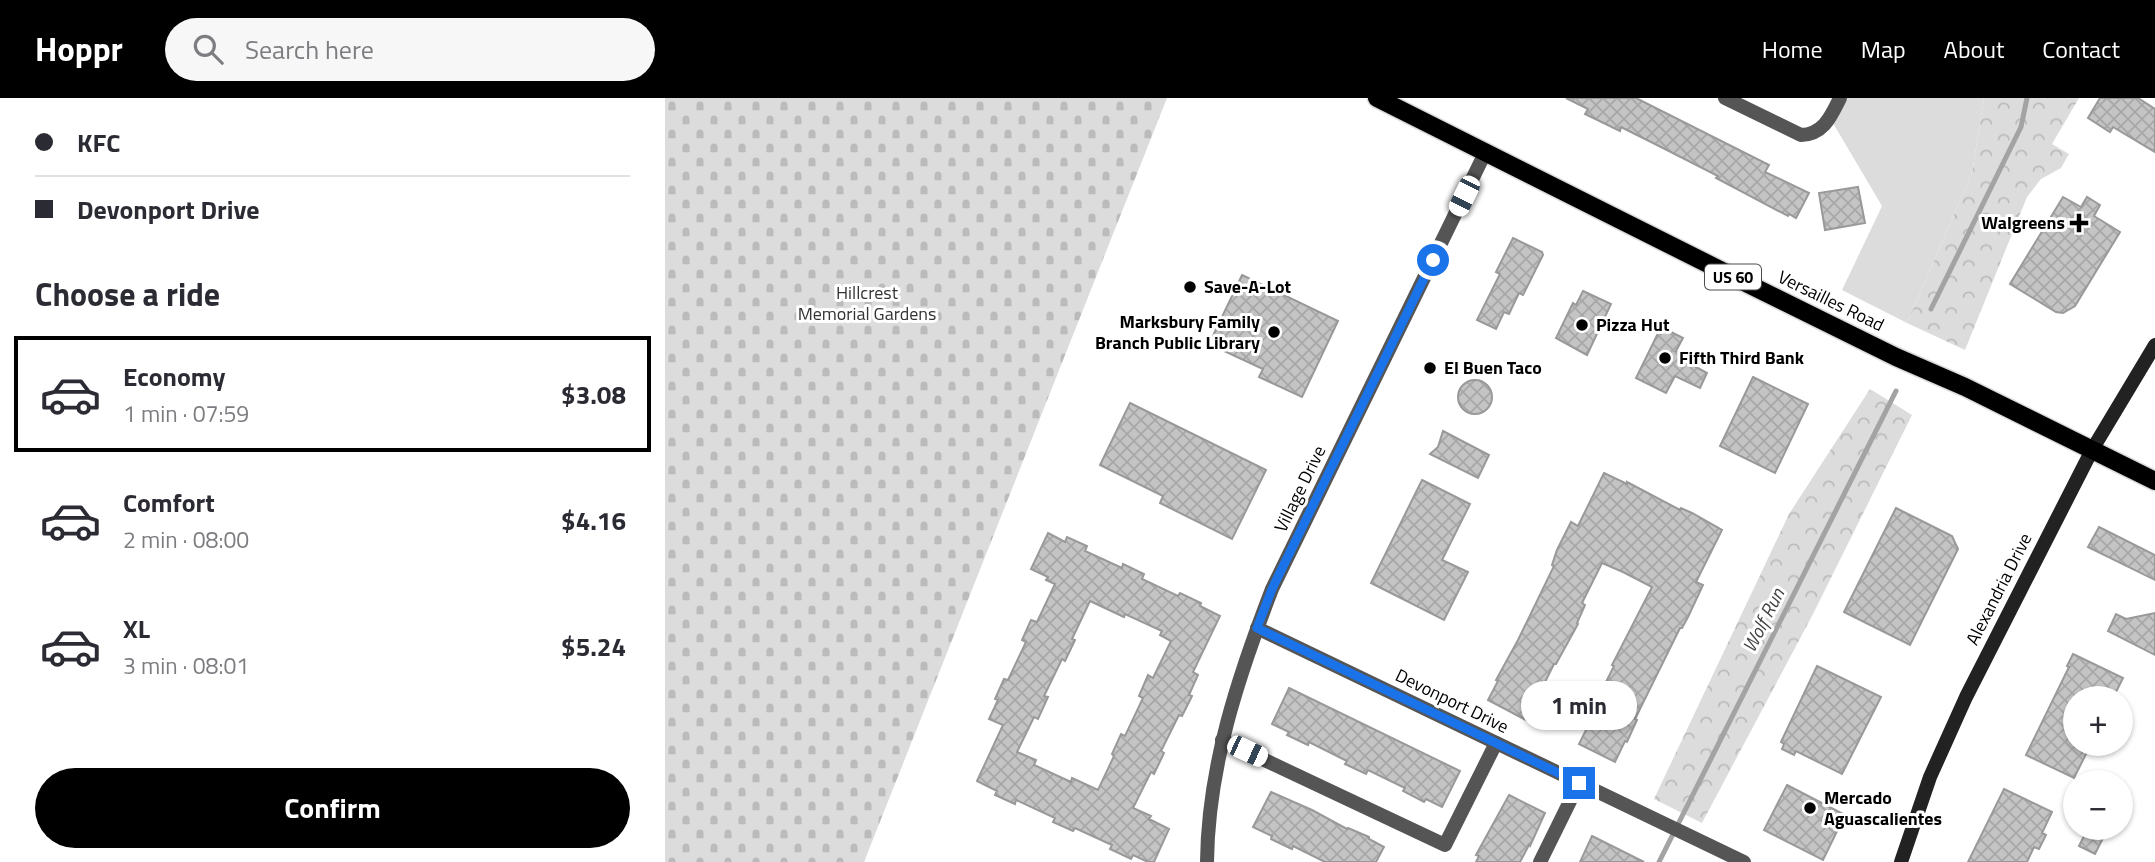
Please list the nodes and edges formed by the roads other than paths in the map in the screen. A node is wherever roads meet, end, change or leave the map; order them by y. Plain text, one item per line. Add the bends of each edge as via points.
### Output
1 (1377, 98) edge
2 (1725, 98) edge
3 (1840, 98) edge
4 (1485, 153) junction
5 (2155, 345) edge
6 (2092, 450) junction
7 (2155, 481) edge
8 (1257, 628) junction
9 (1222, 740) junction
10 (1496, 743) junction
11 (1579, 783) junction
12 (1207, 862) edge
13 (1540, 862) edge
14 (1744, 862) edge
15 (1901, 862) edge

1 - 4 main road, Versailles Road / US 60
2 - 3 street via 1801,135 1820,130
4 - 6 main road, Versailles Road / US 60
4 - 8 street, Village Drive
5 - 6 street, Alexandria Drive
6 - 7 main road, Versailles Road / US 60
6 - 15 street, Alexandria Drive via 1947,736
8 - 9 street, Village Drive
8 - 10 street, Devonport Drive
9 - 10 street via 1445,845
9 - 12 street, Village Drive
10 - 11 street, Devonport Drive
11 - 13 street
11 - 14 street, Devonport Drive

